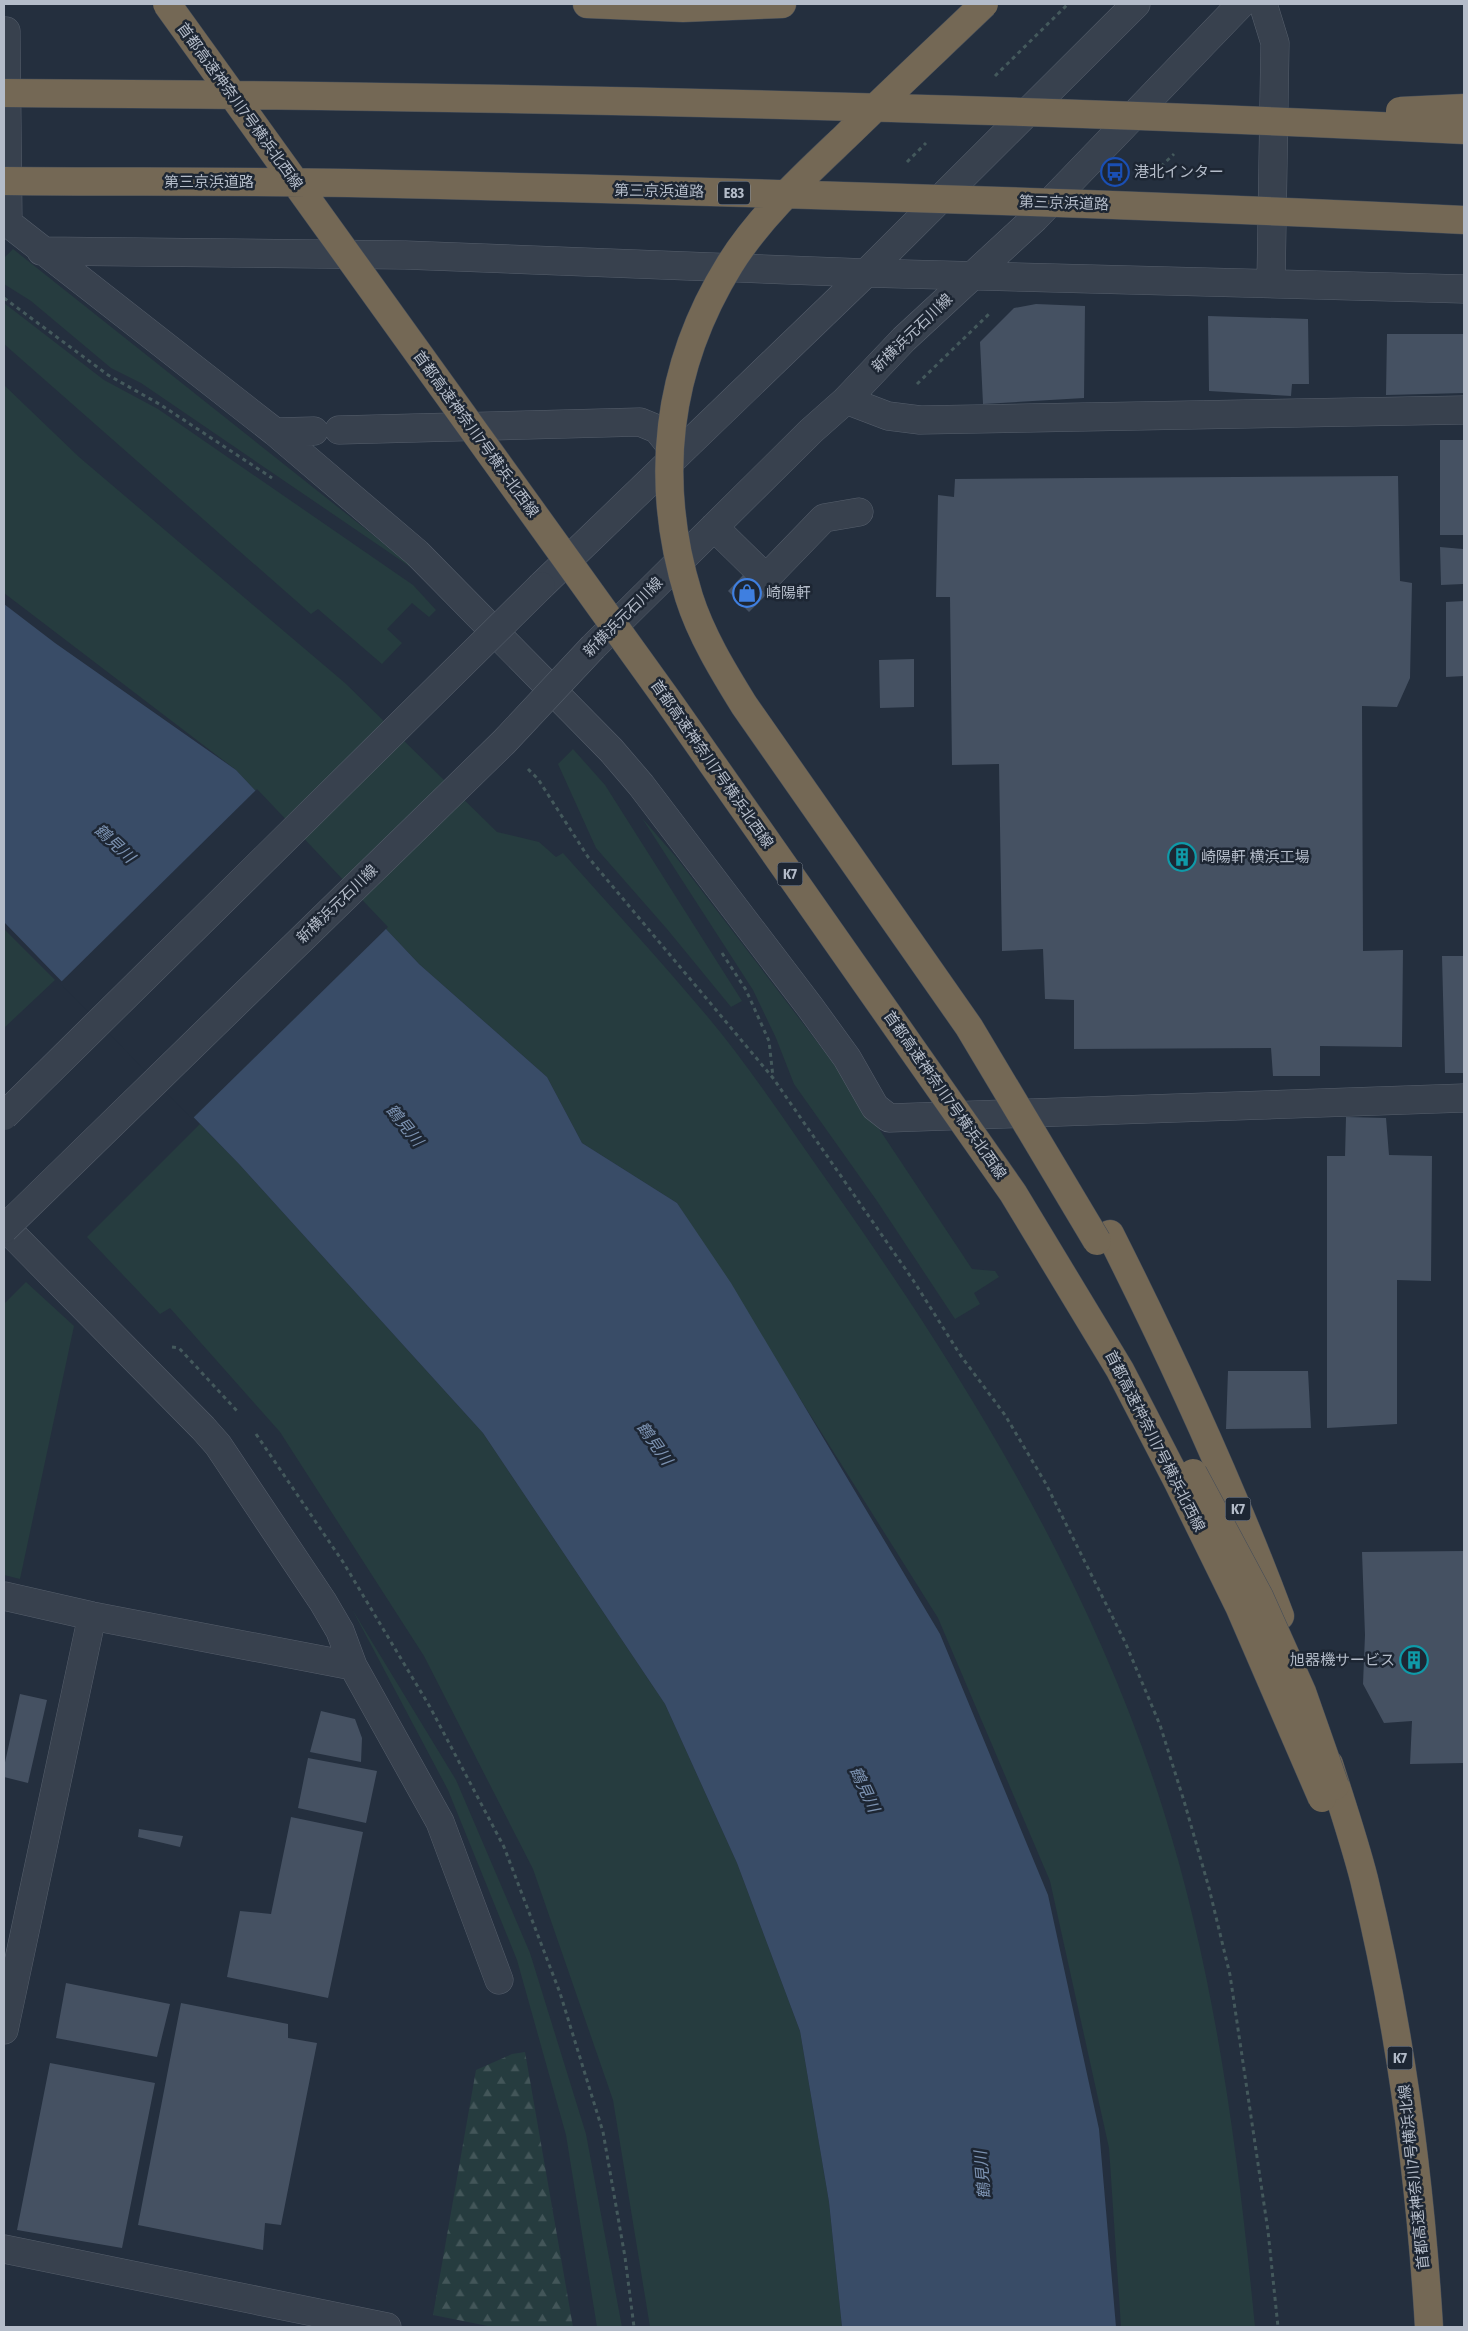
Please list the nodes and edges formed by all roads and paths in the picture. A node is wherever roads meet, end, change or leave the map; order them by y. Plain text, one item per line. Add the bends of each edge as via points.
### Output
1 (167, 4) edge
2 (188, 4) edge
3 (587, 4) edge
4 (782, 4) edge
5 (984, 4) edge
6 (1006, 4) edge
7 (1136, 4) edge
8 (1241, 4) edge
9 (1263, 4) edge
10 (4, 31) edge
11 (4, 93) edge
12 (1464, 108) edge
13 (1204, 117) junction
14 (1464, 130) edge
15 (1181, 147) dead end
16 (1153, 174) dead end
17 (4, 182) edge
18 (1197, 207) junction
19 (1464, 220) edge
20 (1464, 239) edge
21 (41, 251) junction
22 (866, 273) junction
23 (974, 274) junction
24 (1271, 283) junction
25 (1464, 289) edge
26 (4, 298) edge
27 (994, 310) dead end
28 (916, 384) dead end
29 (846, 400) junction
30 (1464, 410) edge
31 (275, 432) junction
32 (677, 454) junction
33 (273, 479) dead end
34 (859, 512) dead end
35 (714, 526) junction
36 (530, 771) dead end
37 (1464, 1098) edge
38 (4, 1116) edge
39 (4, 1227) edge
40 (4, 1596) edge
41 (92, 1616) junction
42 (353, 1666) junction
43 (1330, 1796) junction
44 (499, 1980) dead end
45 (4, 2030) edge
46 (4, 2249) edge
47 (387, 2327) edge
48 (1278, 2327) edge
49 (1414, 2327) edge
50 (1429, 2327) edge

1 - 43 highway, 首都高速神奈川7号横浜北西線 / K7, bridge via 663,694 1014,1194 1120,1370 1174,1473
2 - 43 highway, 首都高速神奈川7号横浜北西線 / K7, bridge via 685,696 1025,1182 1134,1364 1259,1596 1302,1692
3 - 4 highway via 683,8
5 - 43 highway, K7, bridge via 798,182 731,263 705,310 686,361 672,415 668,478 674,538 690,598 716,660 969,1027 1097,1241 1143,1331 1224,1520
6 - 43 highway, K7, bridge via 811,190 747,268 719,317 686,419 683,475 689,537 703,591 730,653 757,699 980,1017 1110,1234 1155,1324 1234,1501 1307,1689
7 - 22 street
8 - 23 street, 新横浜元石川線 via 1035,218
9 - 24 street via 1274,43
10 - 21 street via 8,223
11 - 13 highway, bridge via 356,96
12 - 13 highway, bridge
13 - 14 highway, bridge
15 - 16 path
17 - 18 highway, 第三京浜道路 / E83, bridge via 345,183
18 - 19 highway, 第三京浜道路 / E83, bridge
18 - 20 highway, bridge
21 - 22 street via 405,254
21 - 31 street
22 - 23 street
22 - 32 street
23 - 24 street
23 - 29 street, 新横浜元石川線 via 904,339
24 - 25 street
26 - 33 path via 108,375 161,405
27 - 28 path
29 - 30 street via 888,416 920,420
29 - 35 street, 新横浜元石川線
31 - 32 street via 640,422 657,429
31 - 37 street via 417,553 611,750 810,1007 847,1058 875,1107 889,1118
32 - 38 street, bridge
34 - 35 street via 824,518 766,578
35 - 39 street, 新横浜元石川線, bridge via 592,646 504,742
36 - 48 path via 588,857 773,1078 913,1280 961,1356 1005,1415 1041,1475 1125,1642 1160,1725 1184,1801 1230,1976 1268,2230
39 - 42 street via 218,1445 323,1602 340,1631
40 - 41 street
41 - 42 street
41 - 45 street
42 - 44 street via 440,1822
43 - 49 highway, 首都高速神奈川7号横浜北線 / K7 via 1366,1963 1398,2145
43 - 50 highway, 首都高速神奈川7号横浜北線 / K7 via 1363,1878 1400,2053 1412,2140
46 - 47 street

